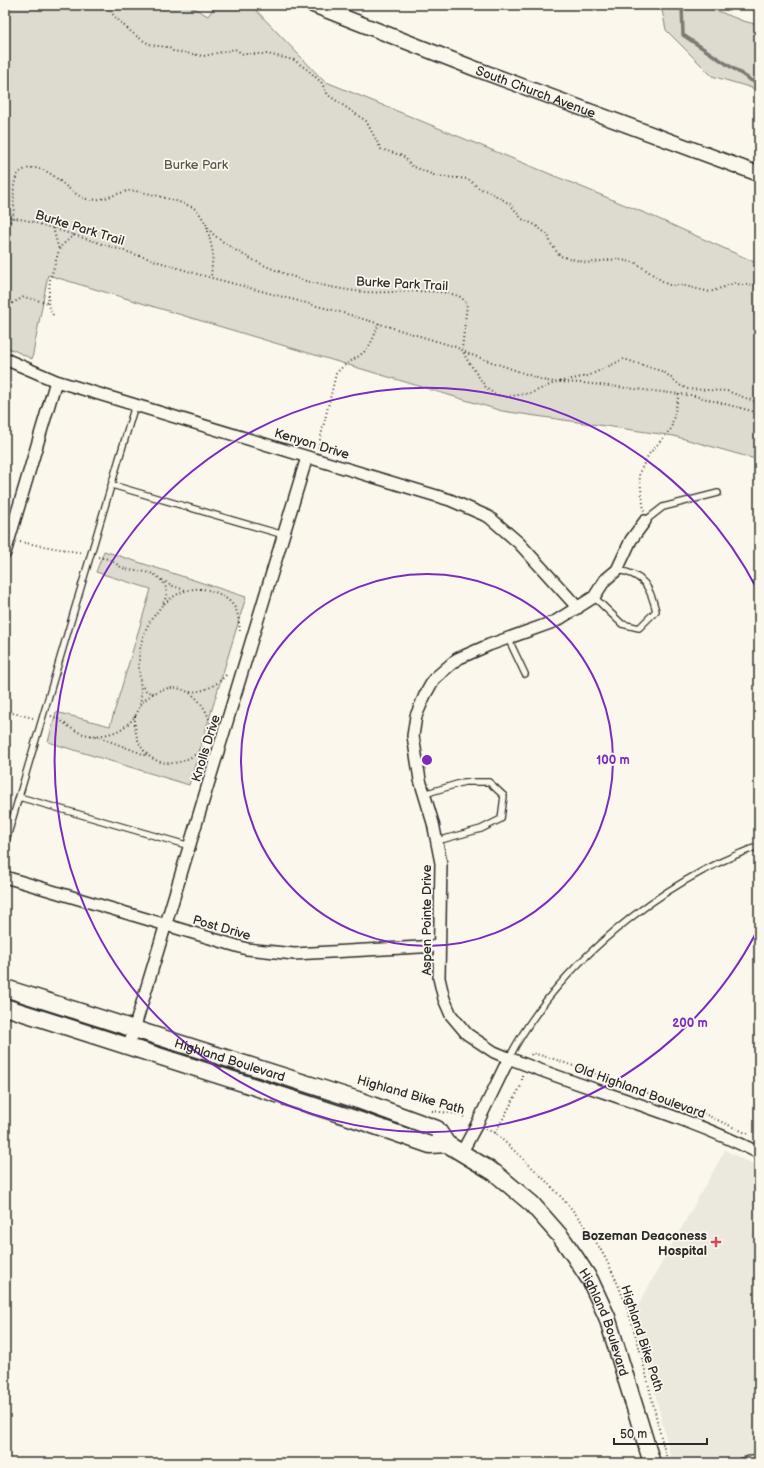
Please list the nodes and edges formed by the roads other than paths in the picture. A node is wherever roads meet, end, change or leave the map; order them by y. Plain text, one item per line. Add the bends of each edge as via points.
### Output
1 (313, 5) edge
2 (759, 174) edge
3 (5, 359) edge
4 (56, 381) junction
5 (135, 405) junction
6 (311, 458) junction
7 (112, 485) junction
8 (718, 493) dead end
9 (645, 521) joint
10 (284, 535) junction
11 (5, 553) edge
12 (617, 570) junction
13 (594, 597) junction
14 (578, 608) junction
15 (508, 638) junction
16 (525, 674) dead end
17 (424, 794) junction
18 (19, 797) junction
19 (437, 841) junction
20 (5, 844) edge
21 (190, 846) junction
22 (759, 846) edge
23 (5, 877) edge
24 (166, 925) junction
25 (438, 946) junction
26 (5, 988) edge
27 (5, 1007) edge
28 (135, 1031) junction
29 (129, 1046) junction
30 (509, 1058) junction
31 (447, 1144) junction
32 (462, 1152) junction
33 (759, 1153) edge
34 (759, 1456) edge
35 (652, 1463) edge
36 (737, 1463) edge

1 - 2 street, South Church Avenue via 476,69
3 - 4 street, Kenyon Drive
4 - 5 street, Kenyon Drive
4 - 11 street
5 - 6 street, Kenyon Drive
5 - 7 lane
6 - 10 street, Knolls Drive
6 - 14 street, Kenyon Drive via 450,500 489,517 519,543
7 - 10 lane
7 - 18 lane
8 - 9 lane via 663,507
9 - 12 street via 631,540
10 - 21 street, Knolls Drive
12 - 13 street via 605,580
12 - 13 lane via 640,578 650,590 656,611 639,628 622,624
13 - 14 street, Aspen Pointe Drive
14 - 15 street, Aspen Pointe Drive via 556,621
15 - 16 lane
15 - 17 street, Aspen Pointe Drive via 457,659 434,679 425,695 416,716 413,736
17 - 19 street, Aspen Pointe Drive
17 - 19 lane via 464,782 489,782 504,796 501,819 481,829
18 - 20 lane
18 - 21 lane
19 - 25 street, Aspen Pointe Drive via 441,863
21 - 24 street, Knolls Drive
22 - 30 lane via 716,864 678,886 605,939 551,994
23 - 24 street, Post Drive
24 - 25 street, Post Drive via 247,949 294,954
24 - 28 street, Knolls Drive
25 - 30 street, Aspen Pointe Drive via 439,978 451,1015 467,1034 480,1044
26 - 28 main road, Highland Boulevard
27 - 29 main road, Highland Boulevard
28 - 29 street, Knolls Drive
28 - 31 main road, Highland Boulevard via 421,1122 437,1129
29 - 31 main road, Highland Boulevard via 430,1145
30 - 32 street
30 - 33 street, Old Highland Boulevard via 684,1120
31 - 32 main road, Highland Boulevard
32 - 35 main road, Highland Boulevard via 495,1173 532,1204 576,1257 607,1316
34 - 36 lane

